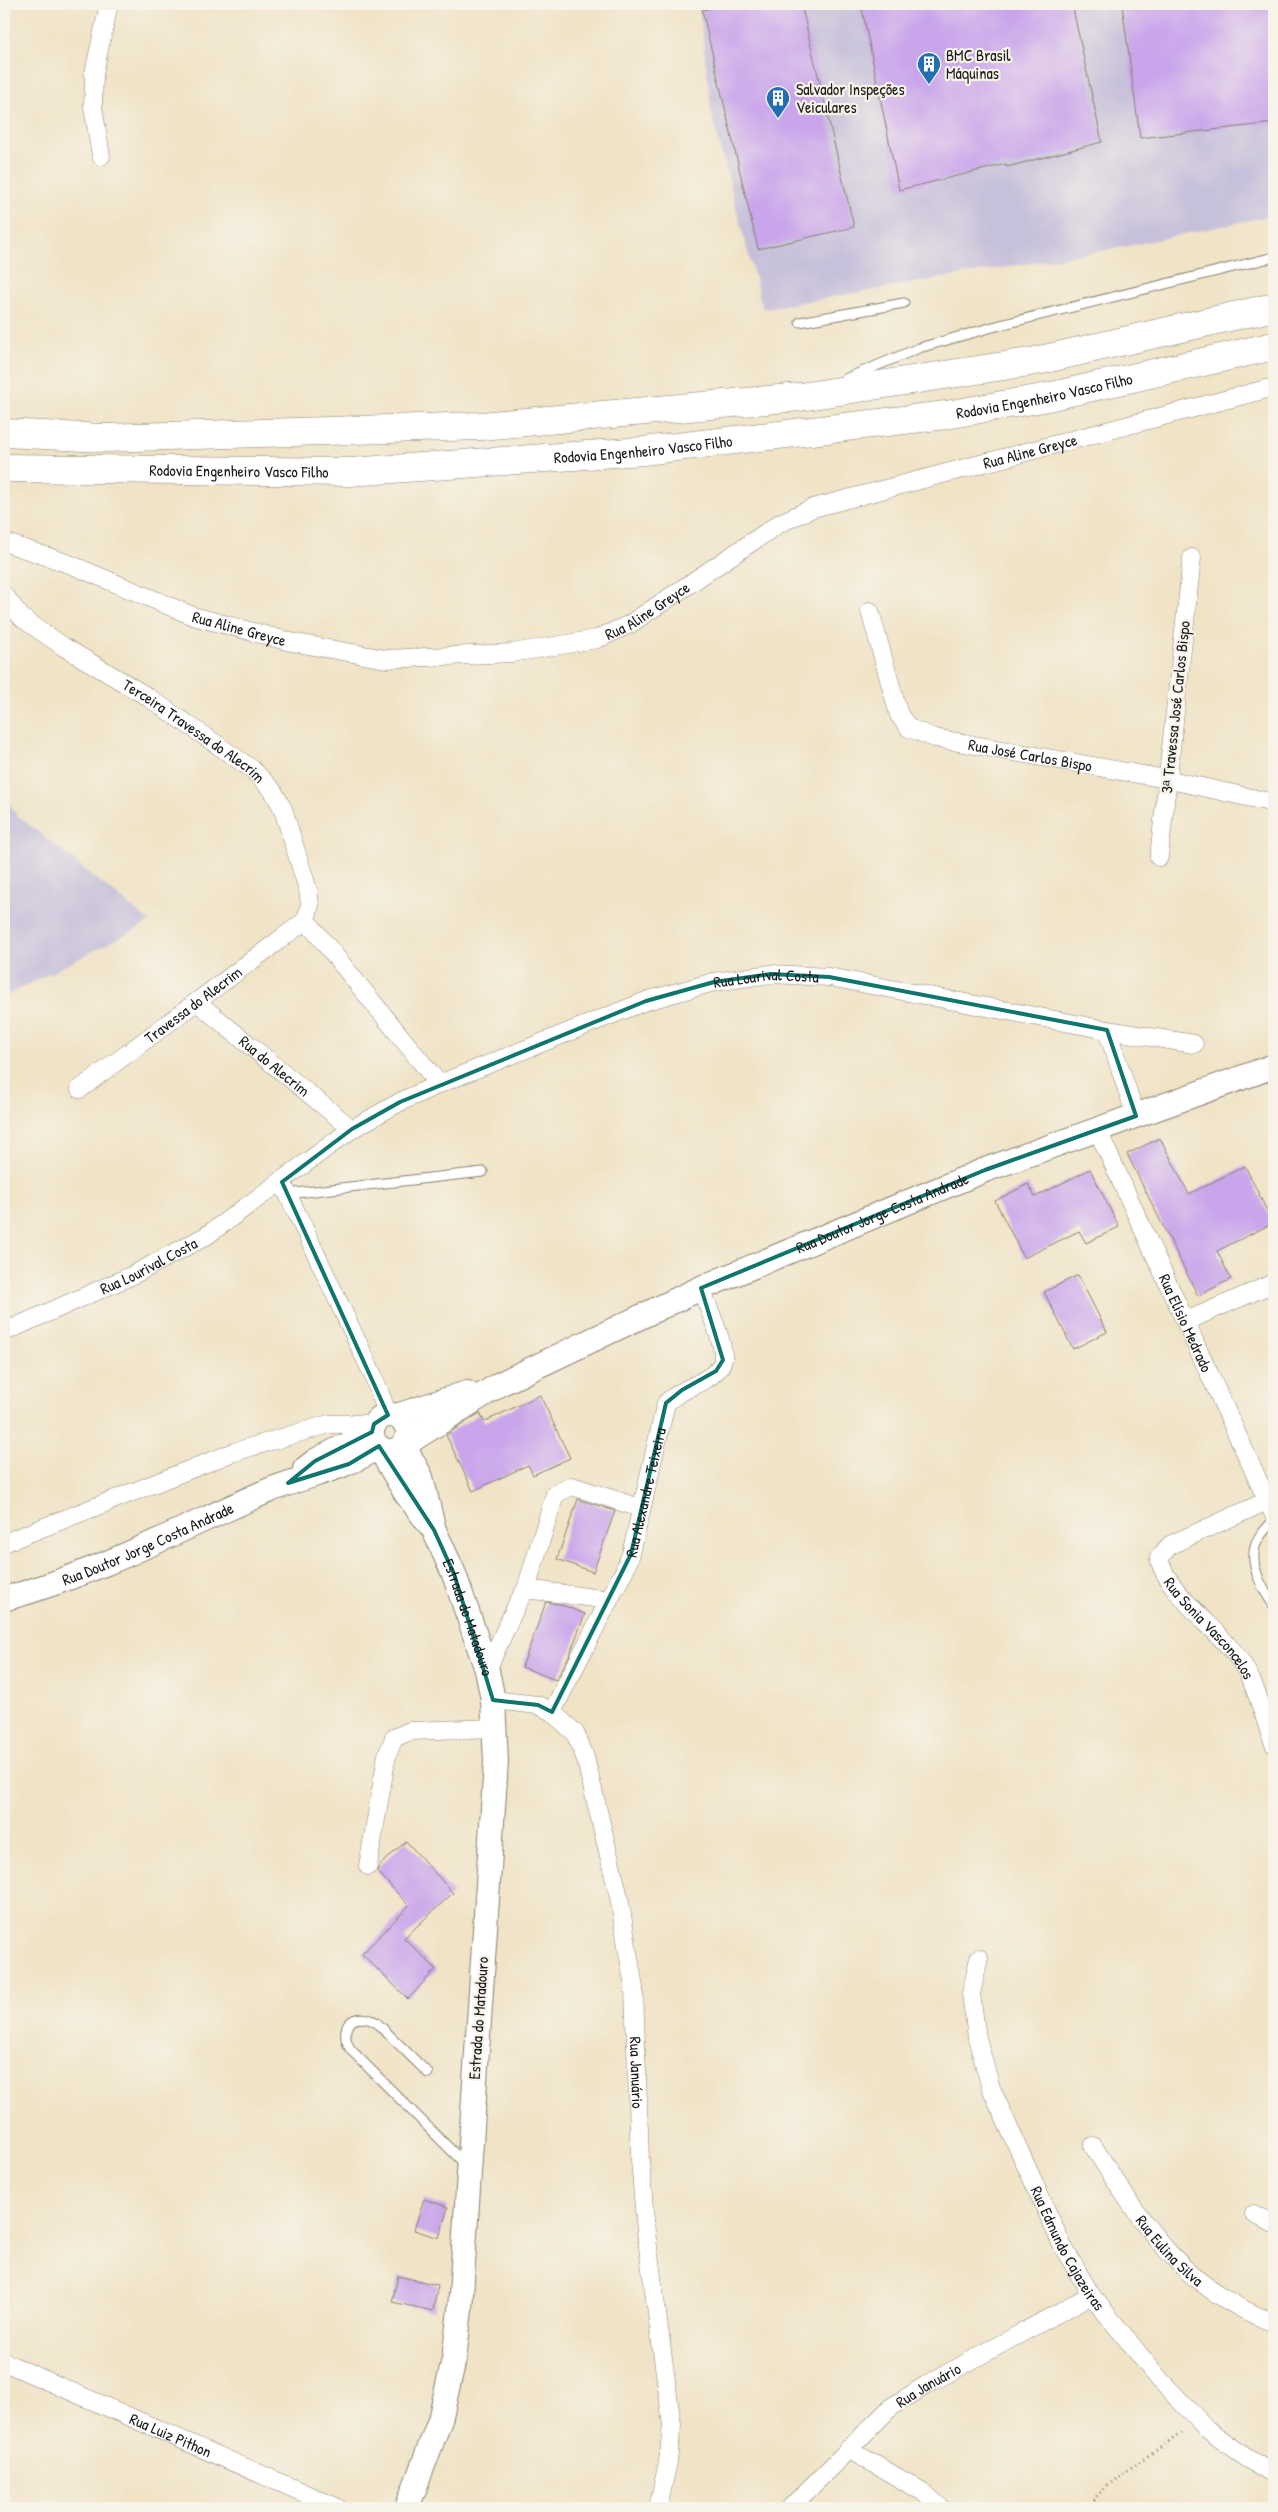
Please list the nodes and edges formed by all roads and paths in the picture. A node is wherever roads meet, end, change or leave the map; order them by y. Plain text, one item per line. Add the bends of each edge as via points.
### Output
1 (108, 4) edge
2 (100, 156) dead end
3 (1274, 257) edge
4 (904, 304) dead end
5 (1274, 307) edge
6 (800, 322) dead end
7 (1274, 346) edge
8 (1274, 387) edge
9 (800, 397) junction
10 (4, 433) edge
11 (4, 468) edge
12 (4, 542) edge
13 (1192, 558) dead end
14 (4, 595) edge
15 (870, 611) dead end
16 (1166, 779) junction
17 (1274, 802) edge
18 (1159, 857) dead end
19 (306, 920) junction
20 (198, 1003) junction
21 (1107, 1030) junction
22 (1194, 1044) dead end
23 (1274, 1066) edge
24 (439, 1084) junction
25 (80, 1089) dead end
26 (1136, 1116) junction
27 (352, 1129) junction
28 (1098, 1131) junction
29 (483, 1172) dead end
30 (285, 1188) junction
31 (1274, 1283) edge
32 (701, 1288) junction
33 (1186, 1321) junction
34 (4, 1332) edge
35 (500, 1384) junction
36 (381, 1430) junction
37 (405, 1444) junction
38 (640, 1508) junction
39 (1271, 1508) edge
40 (1274, 1520) edge
41 (434, 1530) junction
42 (4, 1543) edge
43 (526, 1589) junction
44 (4, 1599) edge
45 (609, 1600) junction
46 (1274, 1606) edge
47 (487, 1670) junction
48 (493, 1700) junction
49 (552, 1712) junction
50 (494, 1728) junction
51 (1274, 1744) edge
52 (368, 1866) dead end
53 (979, 1958) dead end
54 (428, 2073) dead end
55 (1093, 2146) dead end
56 (468, 2166) junction
57 (1254, 2214) dead end
58 (1274, 2224) edge
59 (1091, 2295) junction
60 (1274, 2323) edge
61 (4, 2362) edge
62 (1198, 2420) junction
63 (848, 2449) junction
64 (1274, 2474) edge
65 (338, 2508) edge
66 (407, 2508) edge
67 (658, 2508) edge
68 (790, 2508) edge
69 (941, 2508) edge
70 (1087, 2508) edge

1 - 2 street via 94,73 93,107
3 - 9 lane via 919,348
4 - 6 lane
5 - 9 highway via 1036,361
7 - 11 highway, Rodovia Engenheiro Vasco Filho via 1043,398 956,413 643,451 350,472
8 - 12 street, Rua Aline Greyce via 813,508 780,522 630,624 597,640 512,653 386,659 291,642 193,616 72,565
9 - 10 highway via 481,426 103,438
13 - 16 street, 3ᵃ Travessa José Carlos Bispo
14 - 19 street, Terceira Travessa do Alecrim via 22,618 148,697 252,769 273,790 283,809 308,890 310,905
15 - 16 street, Rua José Carlos Bispo via 899,714 909,728 935,738
16 - 17 street, Rua José Carlos Bispo
16 - 18 street, 3ᵃ Travessa José Carlos Bispo
19 - 20 street, Travessa do Alecrim
19 - 24 street
20 - 25 street, Travessa do Alecrim
20 - 27 street, Rua do Alecrim
21 - 22 street, Rua Lourival Costa
21 - 24 street, Rua Lourival Costa via 829,977 771,974 714,982 646,1001
21 - 26 street
23 - 26 main road, Rua Doutor Jorge Costa Andrade
24 - 27 street, Rua Lourival Costa
26 - 28 main road, Rua Doutor Jorge Costa Andrade
27 - 30 street, Rua Lourival Costa
28 - 32 main road, Rua Doutor Jorge Costa Andrade via 985,1170
28 - 33 street, Rua Elísio Medrado
29 - 30 lane
30 - 34 street, Rua Lourival Costa via 133,1275
30 - 36 street via 373,1375
31 - 33 street
32 - 35 main road, Rua Doutor Jorge Costa Andrade
32 - 38 street, Rua Alexandre Teixeira via 723,1360 705,1380 682,1390 666,1403
33 - 39 street, Rua Elísio Medrado
35 - 36 main road, Rua Doutor Jorge Costa Andrade
35 - 37 main road, Rua Doutor Jorge Costa Andrade
36 - 37 main road via 393,1452
36 - 37 main road via 403,1420 409,1435
36 - 41 main road, Estrada do Matadouro via 406,1492
36 - 42 street via 329,1424 234,1452
36 - 44 main road, Rua Doutor Jorge Costa Andrade via 315,1461 288,1482 149,1546 39,1589
37 - 41 main road, Estrada do Matadouro via 422,1477
38 - 43 street via 572,1486 556,1494
38 - 45 street, Rua Alexandre Teixeira via 631,1554
39 - 51 street, Rua Sonia Vasconcelos via 1170,1545 1159,1558 1166,1578 1240,1660 1253,1685
40 - 46 lane via 1258,1539 1253,1554 1255,1569
41 - 47 main road, Estrada do Matadouro via 454,1574
43 - 45 street
43 - 47 street
45 - 49 street, Rua Alexandre Teixeira
47 - 48 main road, Estrada do Matadouro
48 - 49 street, Rua Januário via 538,1705
48 - 50 main road, Estrada do Matadouro
49 - 67 street, Rua Januário via 575,1733 585,1757 628,1942 634,1988 646,2232 672,2425
50 - 52 street via 410,1731 394,1738
50 - 56 main road, Estrada do Matadouro via 496,1762
53 - 59 street, Rua Edmundo Cajazeiras via 971,1994 977,2038 991,2088 1062,2245
54 - 56 lane via 376,2022 358,2017 350,2023 345,2032 346,2042 352,2050
55 - 60 street, Rua Eulina Silva via 1140,2220 1172,2257 1203,2286 1253,2315
56 - 66 main road, Estrada do Matadouro via 454,2359 440,2420
57 - 58 street
59 - 62 street, Rua Edmundo Cajazeiras via 1160,2380
59 - 63 street, Rua Januário via 926,2385 890,2408
61 - 65 street, Rua Luiz Pithon
62 - 64 street, Rua Edmundo Cajazeiras via 1245,2457
62 - 70 path via 1116,2480
63 - 68 street, Rua Januário
63 - 69 street via 923,2492

